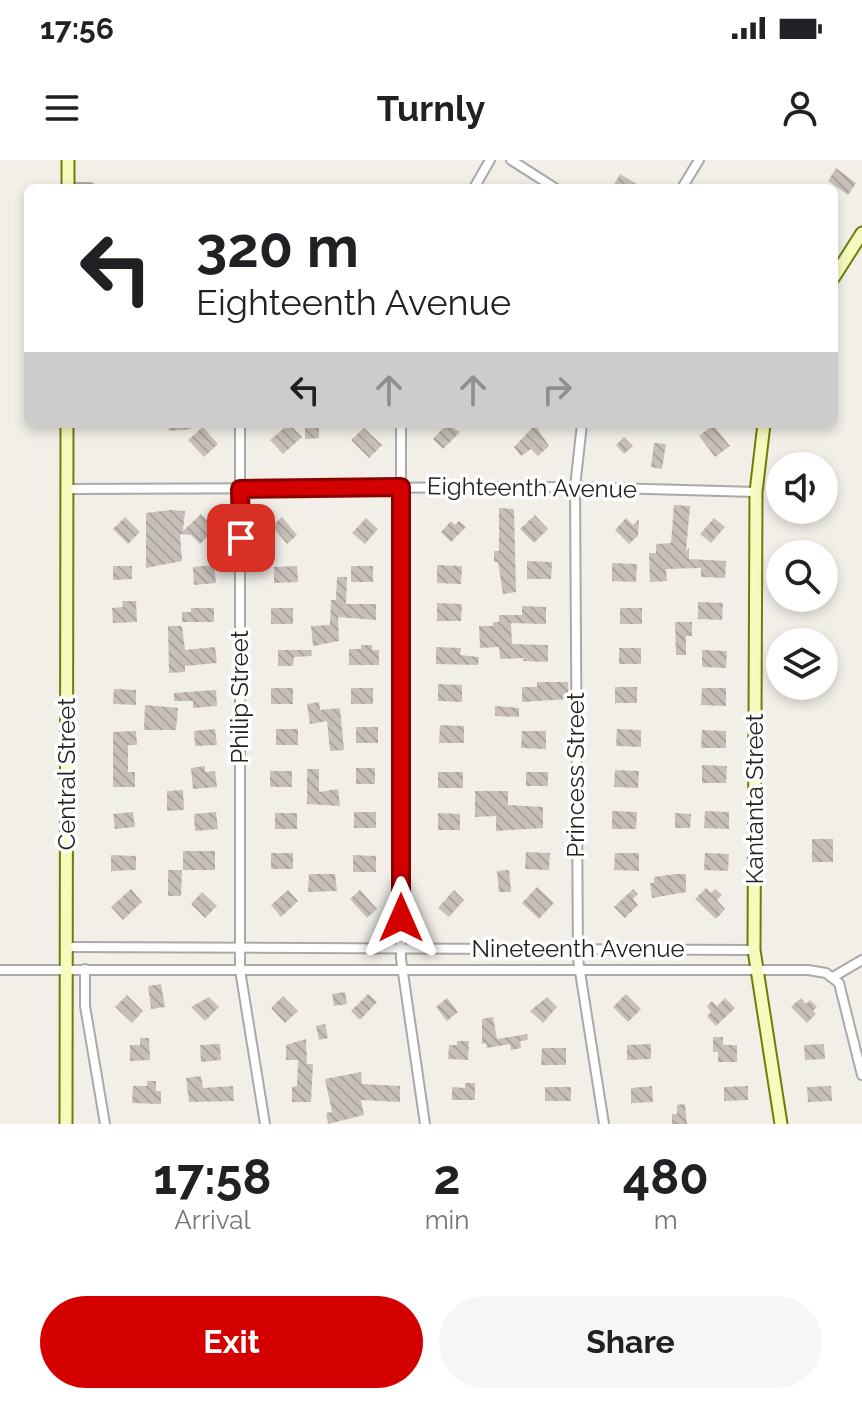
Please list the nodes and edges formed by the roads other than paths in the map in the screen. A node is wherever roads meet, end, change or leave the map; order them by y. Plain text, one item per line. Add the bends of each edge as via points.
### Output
1 (68, 160) edge
2 (490, 160) edge
3 (511, 160) edge
4 (699, 160) edge
5 (68, 184) edge
6 (476, 184) edge
7 (549, 184) edge
8 (684, 184) edge
9 (862, 233) edge
10 (838, 271) edge
11 (67, 428) edge
12 (240, 428) edge
13 (401, 428) edge
14 (582, 428) edge
15 (764, 428) edge
16 (401, 487) junction
17 (575, 487) junction
18 (67, 489) junction
19 (240, 489) junction
20 (756, 492) junction
21 (66, 947) junction
22 (239, 949) junction
23 (401, 949) junction
24 (577, 949) junction
25 (754, 950) junction
26 (862, 960) edge
27 (85, 969) junction
28 (401, 969) junction
29 (0, 970) edge
30 (66, 970) junction
31 (240, 970) junction
32 (578, 970) junction
33 (755, 970) junction
34 (833, 977) junction
35 (862, 1075) edge
36 (66, 1124) edge
37 (105, 1124) edge
38 (265, 1124) edge
39 (425, 1124) edge
40 (604, 1124) edge
41 (781, 1124) edge

1 - 5 street
2 - 6 street
3 - 7 street
4 - 8 street
9 - 10 street
11 - 18 street, Central Street
12 - 19 street, Philip Street
13 - 16 street
14 - 17 street, Princess Street
15 - 20 street, Kantanta Street
16 - 17 street, Eighteenth Avenue
16 - 19 street, Eighteenth Avenue
16 - 23 street
17 - 20 street, Eighteenth Avenue
17 - 24 street, Princess Street
18 - 19 street, Eighteenth Avenue
18 - 21 street, Central Street
19 - 22 street, Philip Street
20 - 25 street, Kantanta Street
21 - 22 street, Nineteenth Avenue
21 - 30 street, Central Street
22 - 23 street, Nineteenth Avenue
22 - 31 street, Philip Street
23 - 24 street, Nineteenth Avenue
23 - 28 street
24 - 25 street, Nineteenth Avenue
24 - 32 street, Princess Street
25 - 33 street, Kantanta Street
26 - 34 street
27 - 30 street
27 - 31 street
27 - 37 street via 85,1010
28 - 31 street
28 - 32 street
28 - 39 street
29 - 30 street
30 - 36 street, Central Street
31 - 38 street, Philip Street
32 - 33 street
32 - 40 street, Princess Street
33 - 34 street via 808,970
33 - 41 street, Kantanta Street
34 - 35 street via 844,995

